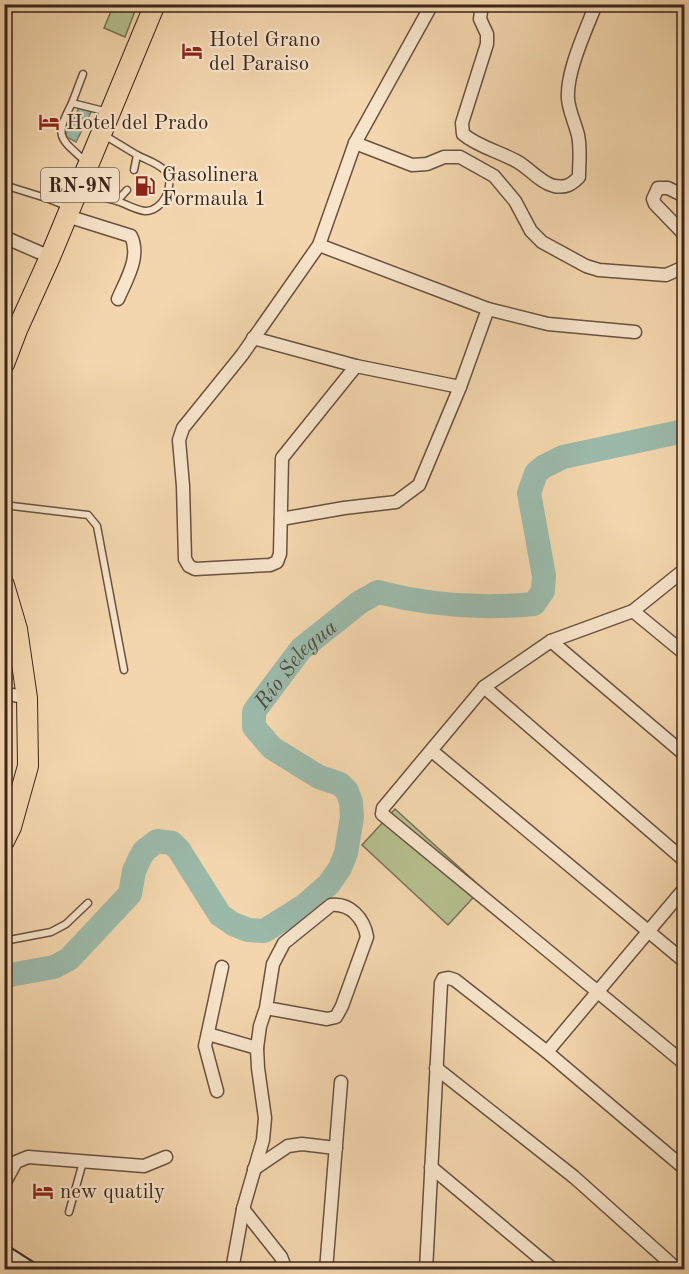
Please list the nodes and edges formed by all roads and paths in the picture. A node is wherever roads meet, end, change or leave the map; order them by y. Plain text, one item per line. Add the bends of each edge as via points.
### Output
1 (155, 4) edge
2 (432, 4) edge
3 (482, 4) edge
4 (596, 4) edge
5 (83, 74) dead end
6 (72, 103) junction
7 (110, 112) junction
8 (101, 134) junction
9 (355, 143) junction
10 (136, 155) junction
11 (88, 165) junction
12 (134, 170) dead end
13 (4, 185) edge
14 (127, 190) dead end
15 (684, 196) edge
16 (117, 201) junction
17 (72, 205) junction
18 (684, 234) edge
19 (4, 237) edge
20 (319, 245) junction
21 (50, 257) junction
22 (684, 267) edge
23 (118, 299) dead end
24 (488, 309) junction
25 (10, 332) edge
26 (635, 332) dead end
27 (253, 338) junction
28 (4, 364) edge
29 (356, 366) junction
30 (460, 387) junction
31 (4, 507) edge
32 (281, 519) junction
33 (684, 570) edge
34 (4, 585) edge
35 (633, 612) junction
36 (551, 641) junction
37 (684, 653) edge
38 (124, 670) dead end
39 (484, 687) junction
40 (4, 693) edge
41 (27, 699) junction
42 (432, 751) junction
43 (684, 754) edge
44 (28, 766) junction
45 (4, 808) edge
46 (4, 841) edge
47 (684, 860) edge
48 (684, 889) edge
49 (88, 903) dead end
50 (649, 930) junction
51 (4, 941) edge
52 (684, 961) edge
53 (222, 967) dead end
54 (598, 990) junction
55 (266, 1008) junction
56 (208, 1034) junction
57 (257, 1048) junction
58 (547, 1052) junction
59 (684, 1063) edge
60 (436, 1068) junction
61 (341, 1082) dead end
62 (218, 1091) dead end
63 (336, 1148) junction
64 (166, 1157) dead end
65 (83, 1162) junction
66 (431, 1167) junction
67 (684, 1168) edge
68 (254, 1169) junction
69 (4, 1184) edge
70 (243, 1209) junction
71 (69, 1212) dead end
72 (4, 1254) edge
73 (29, 1269) edge
74 (232, 1269) edge
75 (286, 1269) edge
76 (326, 1269) edge
77 (426, 1269) edge
78 (554, 1269) edge
79 (678, 1269) edge

1 - 7 main road, RN-9N
2 - 9 street
3 - 4 street via 480,19 487,44 462,123 463,134 561,187 571,186 579,177 580,151 568,99 569,85
5 - 6 lane
6 - 7 lane
6 - 11 lane via 60,129 61,136
7 - 8 main road, RN-9N
8 - 10 lane
8 - 11 main road, RN-9N
9 - 20 street
9 - 22 street via 412,165 460,157 494,176 542,242 586,266 666,275
10 - 12 lane
10 - 16 lane via 166,171 170,188 160,206 153,210 144,211
11 - 17 main road, RN-9N
13 - 17 lane
14 - 16 lane
15 - 18 street via 663,187 658,188 653,199
16 - 17 lane
17 - 21 main road, RN-9N
17 - 23 street via 131,236 135,257
19 - 21 street
20 - 24 street
20 - 27 street
21 - 25 main road, RN-9N
24 - 26 street via 548,324
24 - 30 street
25 - 28 main road, RN-9N
27 - 29 street
27 - 32 street via 183,428 179,440 185,559 195,569 270,565 277,562 280,554
29 - 30 street
29 - 32 street via 282,458
30 - 32 street via 419,485 396,502
31 - 38 lane via 88,514 94,520
33 - 35 street
34 - 41 main road via 17,629
35 - 36 street
35 - 37 street
36 - 39 street
36 - 43 street
39 - 42 street
39 - 47 street
40 - 41 street
41 - 44 main road
42 - 50 street
42 - 54 street via 382,814
44 - 45 main road
44 - 46 main road
48 - 50 street
49 - 51 lane via 51,932
50 - 52 street
50 - 54 street
53 - 56 street
54 - 58 street
54 - 59 street
55 - 55 street via 273,964 284,943 331,905 348,906 365,925 367,937 336,1017 327,1019
55 - 57 street
56 - 57 street
56 - 62 street via 205,1046
57 - 68 street via 265,1118
58 - 60 street via 449,978 441,983
58 - 67 street
60 - 66 street
60 - 79 street via 574,1177
61 - 63 street
63 - 68 street via 288,1146
63 - 76 street
64 - 65 street via 144,1166
65 - 69 street via 28,1157 16,1162
65 - 71 lane
66 - 77 street
66 - 78 street
68 - 70 street
70 - 74 street
70 - 75 street
72 - 73 street

